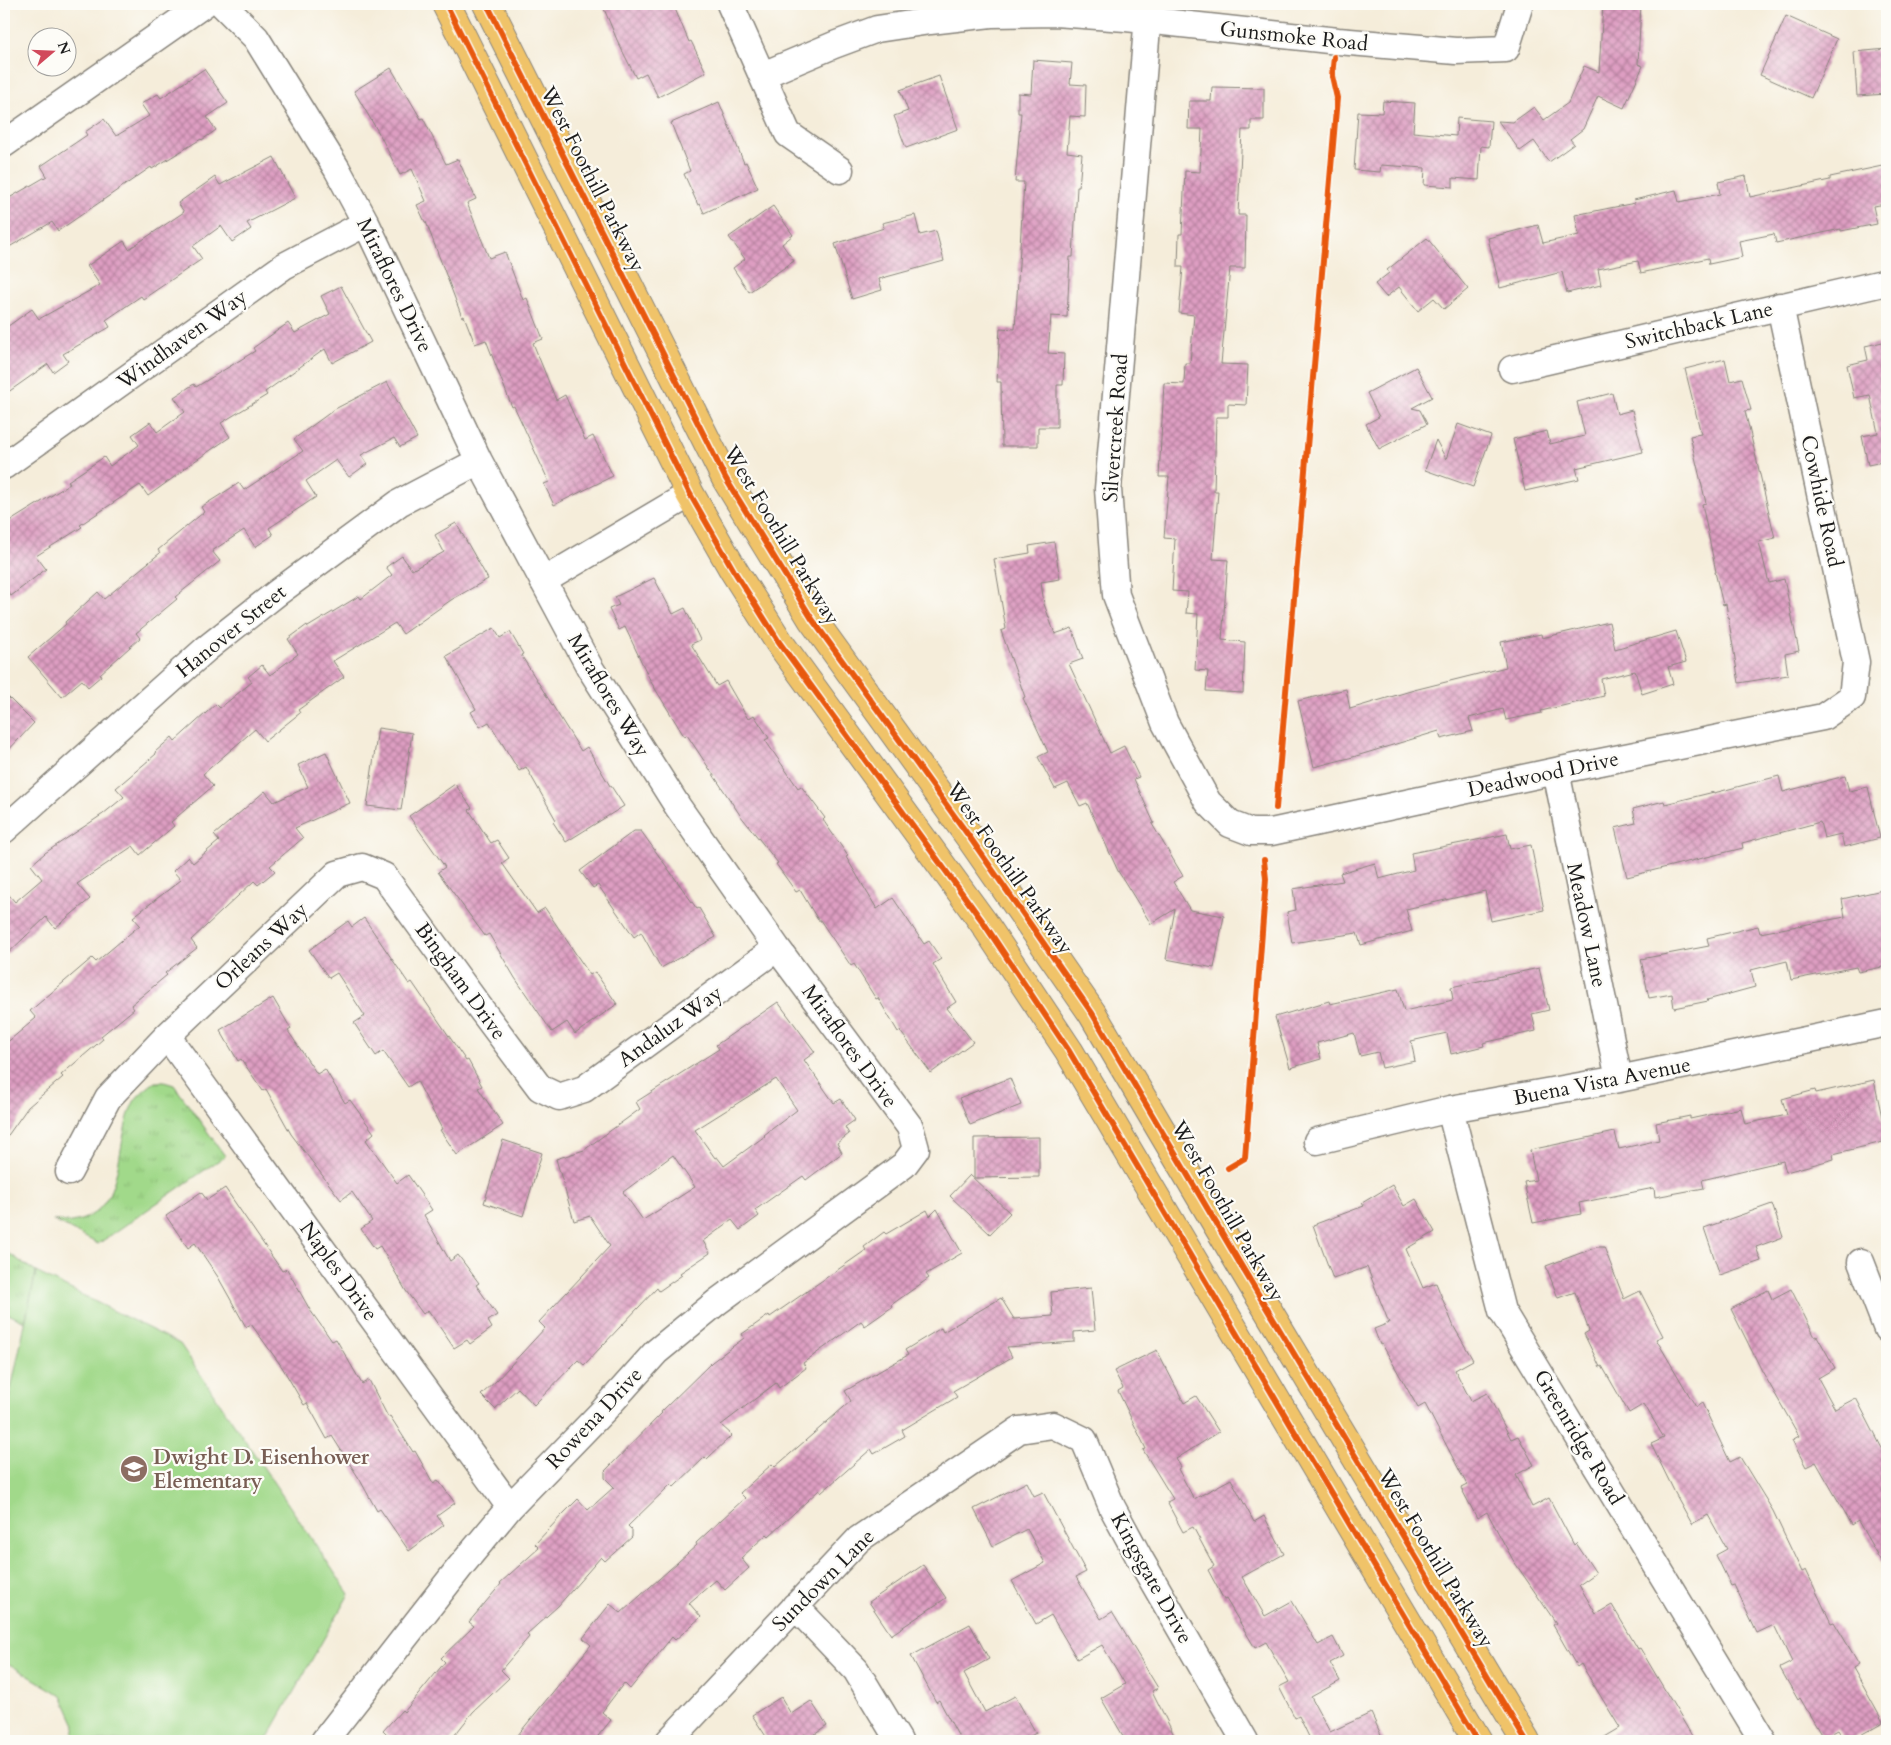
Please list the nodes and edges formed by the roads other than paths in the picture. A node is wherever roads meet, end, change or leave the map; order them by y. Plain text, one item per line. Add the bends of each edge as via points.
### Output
1 (204, 4) edge
2 (222, 4) edge
3 (446, 4) edge
4 (487, 4) edge
5 (730, 4) edge
6 (1520, 4) edge
7 (1148, 12) edge
8 (763, 75) junction
9 (4, 144) edge
10 (840, 170) dead end
11 (366, 223) junction
12 (1887, 282) edge
13 (1780, 306) junction
14 (1512, 369) dead end
15 (480, 461) junction
16 (4, 466) edge
17 (690, 494) junction
18 (542, 581) junction
19 (1852, 697) joint
20 (1556, 771) junction
21 (1230, 824) joint
22 (5, 827) edge
23 (362, 867) joint
24 (777, 948) junction
25 (1887, 1023) edge
26 (167, 1036) junction
27 (1619, 1079) junction
28 (559, 1097) joint
29 (1450, 1109) junction
30 (1318, 1141) dead end
31 (916, 1148) joint
32 (70, 1172) dead end
33 (1861, 1262) dead end
34 (1887, 1329) edge
35 (1053, 1425) joint
36 (510, 1507) junction
37 (795, 1606) junction
38 (324, 1741) edge
39 (669, 1741) edge
40 (899, 1741) edge
41 (1245, 1741) edge
42 (1478, 1741) edge
43 (1526, 1741) edge
44 (1763, 1741) edge

1 - 9 street
2 - 11 street, Miraflores Drive via 256,38 337,169
3 - 17 main road
4 - 43 main road, West Foothill Parkway via 726,479 812,620 1092,1013
5 - 8 street
6 - 7 street, Gunsmoke Road via 1506,49 1447,50 1328,40
7 - 8 street, Gunsmoke Road via 991,14 930,20 877,29
7 - 21 street, Silvercreek Road via 1108,488 1116,595 1165,723 1208,802
8 - 10 street via 788,134
11 - 15 street, Miraflores Drive
11 - 16 street, Windhaven Way via 284,266
12 - 13 street, Switchback Lane
13 - 14 street, Switchback Lane
13 - 19 street, Cowhide Road via 1856,662
15 - 18 street, Miraflores Drive
15 - 22 street, Hanover Street via 400,503 263,604 206,649
17 - 18 street
17 - 42 main road via 779,642 983,922 1069,1051
18 - 24 street, Miraflores Way via 590,668 678,807
19 - 20 street, Deadwood Drive via 1823,717
20 - 21 street, Deadwood Drive via 1271,832 1251,832
20 - 27 street, Meadow Lane
23 - 26 street, Orleans Way via 337,874
23 - 28 street, Bingham Drive via 384,876 540,1088
24 - 28 street, Andaluz Way via 584,1089
24 - 31 street, Miraflores Drive via 910,1127
25 - 27 street, Buena Vista Avenue
26 - 32 street, Orleans Way via 108,1098
26 - 36 street, Naples Drive
27 - 29 street, Buena Vista Avenue
29 - 30 street, Buena Vista Avenue
29 - 44 street, Greenridge Road via 1502,1311
31 - 36 street, Rowena Drive via 904,1165 716,1302 656,1352
33 - 34 street
35 - 37 street, Sundown Lane via 1019,1430 858,1539
35 - 41 street, Kingsgate Drive via 1084,1440 1112,1507 1135,1550
36 - 38 street, Rowena Drive
37 - 39 street, Sundown Lane
37 - 40 street via 856,1670

